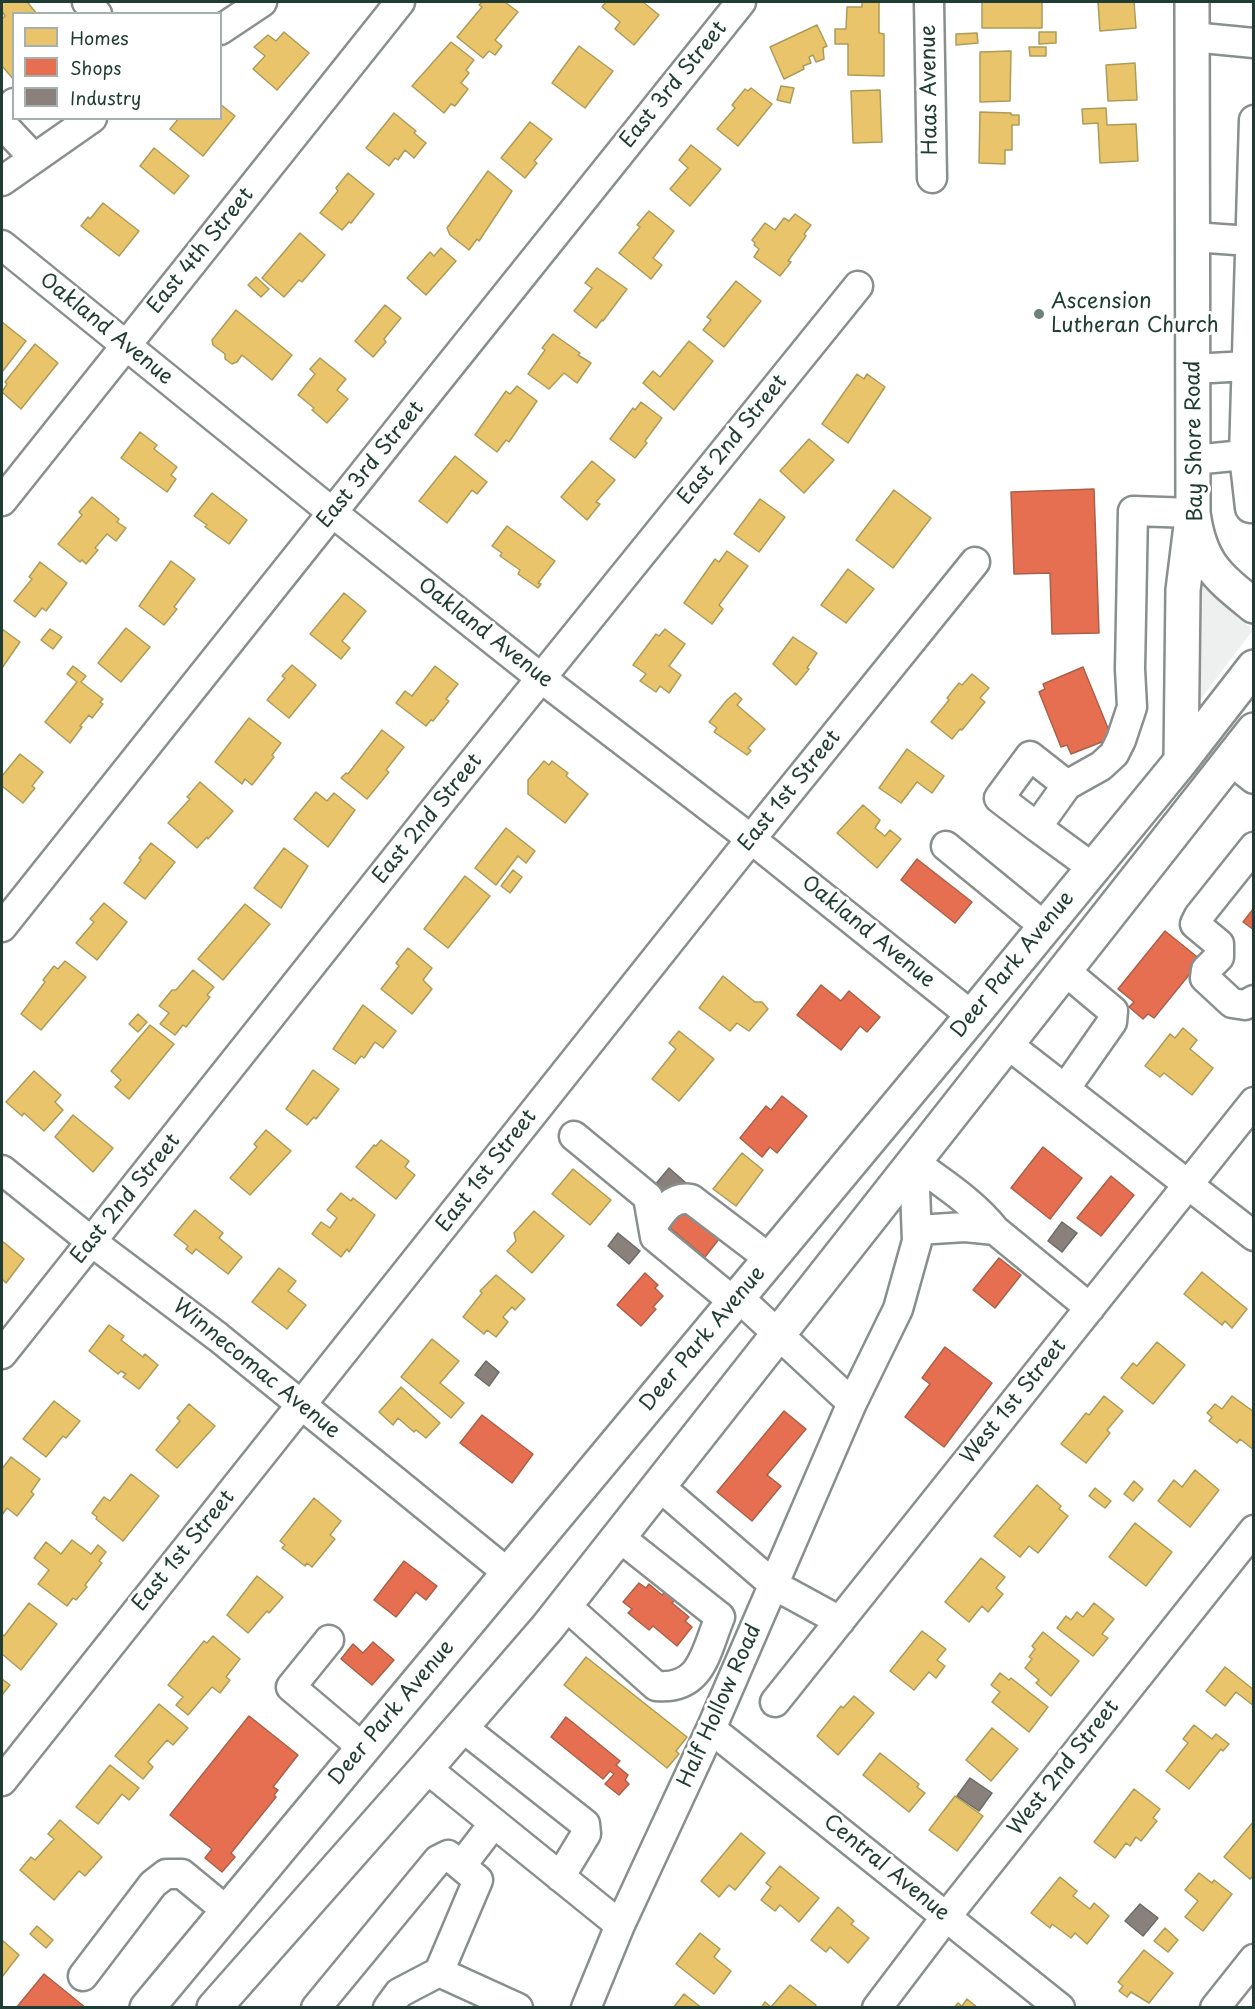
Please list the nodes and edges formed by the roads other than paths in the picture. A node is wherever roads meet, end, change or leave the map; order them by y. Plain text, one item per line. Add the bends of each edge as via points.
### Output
1 (262, 2) edge
2 (400, 2) edge
3 (741, 2) edge
4 (928, 2) edge
5 (1192, 2) edge
6 (222, 29) edge
7 (1192, 37) junction
8 (1254, 43) edge
9 (89, 120) edge
10 (1254, 120) edge
11 (2, 124) edge
12 (34, 158) junction
13 (932, 178) dead end
14 (2, 181) edge
15 (1193, 237) junction
16 (1250, 241) junction
17 (2, 245) edge
18 (858, 286) dead end
19 (1251, 309) edge
20 (126, 345) junction
21 (1193, 369) junction
22 (1249, 382) edge
23 (1244, 455) junction
24 (1193, 460) junction
25 (2, 501) edge
26 (1250, 508) dead end
27 (333, 513) junction
28 (1193, 513) junction
29 (975, 562) dead end
30 (1254, 606) edge
31 (1254, 667) edge
32 (541, 678) junction
33 (1254, 730) edge
34 (1181, 760) junction
35 (1242, 769) edge
36 (1067, 785) junction
37 (1037, 826) junction
38 (751, 838) junction
39 (946, 846) dead end
40 (1254, 847) edge
41 (1093, 868) junction
42 (2, 927) edge
43 (1045, 927) junction
44 (1064, 970) junction
45 (1254, 1000) edge
46 (972, 1016) junction
47 (1006, 1043) junction
48 (1065, 1089) junction
49 (1254, 1102) edge
50 (574, 1136) dead end
51 (914, 1162) junction
52 (2, 1170) edge
53 (1189, 1185) junction
54 (653, 1225) junction
55 (917, 1230) junction
56 (994, 1230) junction
57 (1254, 1236) edge
58 (92, 1242) junction
59 (770, 1259) junction
60 (736, 1300) junction
61 (1090, 1308) junction
62 (779, 1334) junction
63 (2, 1354) edge
64 (852, 1403) junction
65 (301, 1405) junction
66 (659, 1486) junction
67 (1254, 1530) edge
68 (618, 1537) junction
69 (646, 1559) junction
70 (508, 1573) junction
71 (774, 1585) junction
72 (565, 1605) junction
73 (720, 1617) junction
74 (840, 1621) junction
75 (750, 1639) junction
76 (329, 1640) dead end
77 (632, 1666) junction
78 (775, 1702) dead end
79 (462, 1727) junction
80 (711, 1729) junction
81 (363, 1748) junction
82 (426, 1768) junction
83 (2, 1781) edge
84 (494, 1823) junction
85 (461, 1866) junction
86 (560, 1877) junction
87 (226, 1911) junction
88 (946, 1917) junction
89 (620, 1925) junction
90 (1254, 1959) edge
91 (439, 1972) junction
92 (83, 1976) dead end
93 (147, 2007) edge
94 (214, 2007) edge
95 (316, 2007) edge
96 (388, 2007) edge
97 (518, 2007) edge
98 (586, 2007) edge
99 (877, 2007) edge
100 (1060, 2007) edge
101 (1215, 2007) edge

1 - 6 street
2 - 20 street, East 4th Street
3 - 27 street, East 3rd Street
4 - 13 street, Haas Avenue
5 - 7 main road, Bay Shore Road
7 - 8 street
7 - 15 main road, Bay Shore Road
9 - 12 street
10 - 16 street
11 - 12 street
12 - 14 street
15 - 16 street
15 - 21 main road, Bay Shore Road
16 - 19 street
17 - 20 street, Oakland Avenue
18 - 32 street, East 2nd Street
19 - 22 street
20 - 25 street, East 4th Street
20 - 27 street, Oakland Avenue
21 - 22 street
21 - 24 main road, Bay Shore Road
22 - 23 street
23 - 24 street
23 - 26 street
24 - 28 main road, Bay Shore Road
27 - 32 street, Oakland Avenue
27 - 42 street, East 3rd Street
28 - 30 main road, Bay Shore Road via 1207,562
28 - 34 main road via 1183,590
28 - 36 street via 1133,511 1132,707 1113,754 1101,766
29 - 38 street, East 1st Street
31 - 34 main road, Deer Park Avenue
32 - 38 street, Oakland Avenue
32 - 58 street, East 2nd Street
33 - 35 main road, Deer Park Avenue
34 - 41 main road, Deer Park Avenue
35 - 44 main road, Deer Park Avenue
36 - 37 street
36 - 37 street via 1030,756 999,798
37 - 41 street
38 - 46 street, Oakland Avenue
38 - 65 street, East 1st Street
39 - 43 street
40 - 45 street via 1195,924 1219,944 1218,957 1206,970 1205,978 1232,1003 1245,1005
41 - 43 main road, Deer Park Avenue
43 - 46 main road, Deer Park Avenue
44 - 47 main road, Deer Park Avenue
44 - 48 street via 1113,1011 1112,1022
46 - 59 main road, Deer Park Avenue
47 - 48 street
47 - 51 main road, Deer Park Avenue
48 - 53 street
49 - 53 street, West 1st Street
50 - 54 street via 648,1197
51 - 55 street, Half Hollow Road
51 - 56 street via 966,1201
51 - 62 main road, Deer Park Avenue
52 - 58 street, Winnecomac Avenue
53 - 57 street
53 - 61 street, West 1st Street
54 - 59 street via 673,1202 691,1199
54 - 60 street via 655,1237
55 - 56 street
55 - 64 street, Half Hollow Road via 898,1309
56 - 61 street
58 - 63 street, East 2nd Street
58 - 65 street, Winnecomac Avenue
59 - 60 main road, Deer Park Avenue
60 - 62 street
60 - 70 main road, Deer Park Avenue
61 - 74 street, West 1st Street
62 - 64 street
62 - 66 main road, Deer Park Avenue
64 - 71 street, Half Hollow Road
65 - 70 street, Winnecomac Avenue
65 - 83 street, East 1st Street
66 - 68 main road, Deer Park Avenue
66 - 71 street
67 - 88 street, West 2nd Street
68 - 69 street
68 - 72 main road, Deer Park Avenue
69 - 73 street
69 - 77 street via 651,1576 699,1617 702,1627 691,1656 678,1671 665,1673
70 - 81 main road, Deer Park Avenue
71 - 74 street
71 - 75 street, Half Hollow Road
72 - 77 street
72 - 79 main road, Deer Park Avenue
73 - 75 street
73 - 77 street via 697,1673 683,1683 672,1688 656,1686
74 - 78 street, West 1st Street
75 - 80 street, Half Hollow Road
76 - 81 street via 291,1687
79 - 82 main road, Deer Park Avenue
79 - 86 street via 585,1824 586,1834
80 - 88 street, Central Avenue
80 - 89 street, Half Hollow Road
81 - 87 main road, Deer Park Avenue
82 - 84 street
82 - 94 main road, Deer Park Avenue
84 - 85 street
84 - 86 street
85 - 91 street via 478,1880
85 - 95 street via 448,1856 438,1860
86 - 89 street
87 - 92 street via 182,1874 166,1874 153,1884
87 - 93 main road, Deer Park Avenue
88 - 99 street, West 2nd Street
88 - 100 street, Central Avenue
89 - 98 street, Half Hollow Road
90 - 101 street
91 - 96 street via 399,1993
91 - 97 street

